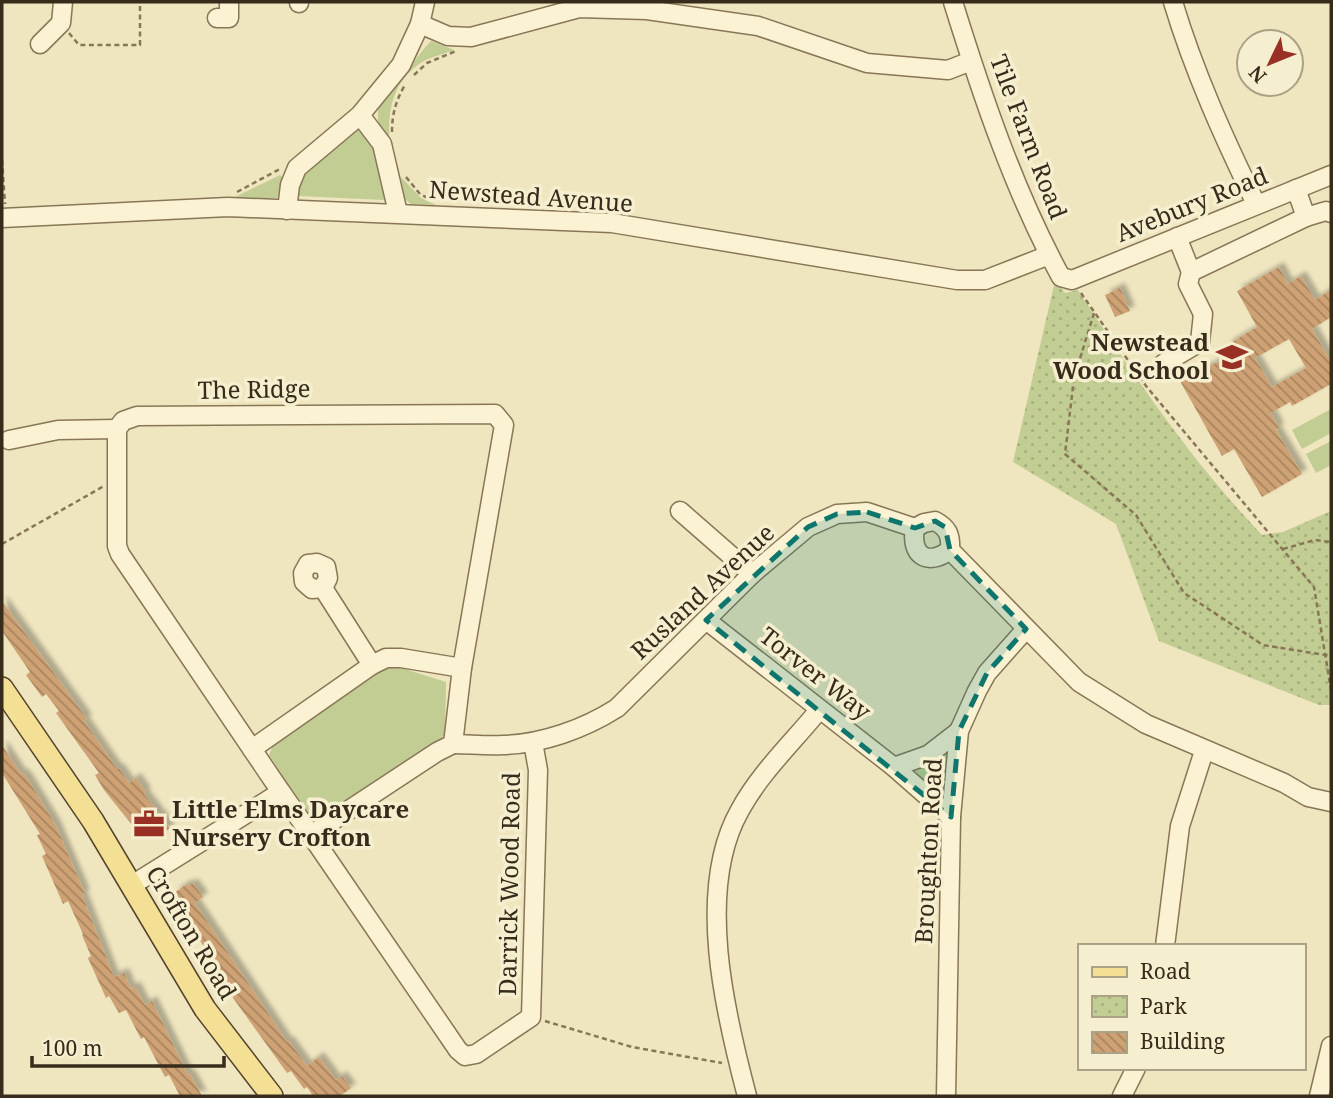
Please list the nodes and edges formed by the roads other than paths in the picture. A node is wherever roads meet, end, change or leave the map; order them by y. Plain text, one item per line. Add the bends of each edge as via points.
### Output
1 (63, 2) edge
2 (229, 2) edge
3 (425, 2) edge
4 (953, 2) edge
5 (1173, 2) edge
6 (647, 6) edge
7 (217, 18) dead end
8 (419, 24) junction
9 (40, 44) dead end
10 (971, 61) junction
11 (360, 115) junction
12 (1331, 175) edge
13 (1296, 189) junction
14 (1256, 204) junction
15 (287, 210) junction
16 (398, 213) junction
17 (1331, 213) edge
18 (1306, 217) junction
19 (4, 218) edge
20 (1177, 237) junction
21 (1049, 255) junction
22 (1191, 272) junction
23 (1072, 280) joint
24 (1163, 364) dead end
25 (117, 429) junction
26 (9, 440) dead end
27 (680, 511) dead end
28 (752, 574) junction
29 (323, 588) dead end
30 (706, 620) junction
31 (1026, 629) junction
32 (372, 665) junction
33 (462, 668) junction
34 (2, 688) edge
35 (819, 709) junction
36 (959, 731) junction
37 (533, 742) junction
38 (453, 744) junction
39 (252, 749) junction
40 (1204, 751) junction
41 (894, 767) junction
42 (281, 792) junction
43 (1331, 802) edge
44 (951, 817) junction
45 (311, 835) junction
46 (132, 886) junction
47 (1165, 944) edge
48 (1331, 1046) edge
49 (1135, 1070) edge
50 (272, 1096) edge
51 (747, 1096) edge
52 (946, 1096) edge
53 (1122, 1096) edge
54 (1319, 1096) edge

1 - 9 street via 58,27
2 - 7 street via 229,18
3 - 8 street
4 - 10 street, Tile Farm Road
5 - 14 street via 1217,125
6 - 8 street via 579,8 471,37 448,36
6 - 10 street via 758,26 867,62 948,69
8 - 11 street via 401,65
10 - 21 street, Tile Farm Road
11 - 15 street via 298,168
11 - 16 street via 382,144
12 - 13 street, Avebury Road
13 - 14 street, Avebury Road
13 - 18 street
14 - 20 street, Avebury Road
15 - 16 street, Newstead Avenue
15 - 19 street, Newstead Avenue via 228,207
16 - 21 street, Newstead Avenue via 612,223 957,279 985,280
17 - 18 street
18 - 22 street
20 - 22 street
20 - 23 street, Avebury Road
21 - 23 street, Tile Farm Road via 1060,277
22 - 24 street via 1188,284 1203,314 1200,342
25 - 26 street via 58,430
25 - 33 street, The Ridge via 137,416 495,414 504,425
25 - 39 street via 120,554
27 - 28 street
28 - 30 street, Rusland Avenue
28 - 31 street, Rusland Avenue via 808,527 837,514 867,512 915,528 917,552 927,558 950,550
29 - 32 street
30 - 35 street, Torver Way
30 - 37 street, Rusland Avenue via 617,708 594,723
31 - 36 street, Broughton Road via 987,673
31 - 40 street, Rusland Avenue via 1079,682 1146,724
32 - 33 street via 386,658 401,658
32 - 39 street
33 - 38 street
34 - 46 main road, Crofton Road
35 - 41 street, Torver Way
35 - 51 street via 747,799 721,858 716,917 722,982
36 - 41 street via 928,755
36 - 44 street, Broughton Road
37 - 38 street, Rusland Avenue
37 - 45 street, Darrick Wood Road via 538,770 531,1017 476,1054 466,1056 458,1050
38 - 45 street
39 - 42 street, Darrick Wood Road
40 - 43 street, Rusland Avenue via 1308,797
40 - 47 street via 1180,826
41 - 44 street, Torver Way
42 - 45 street, Darrick Wood Road
42 - 46 street
44 - 52 street, Broughton Road
46 - 50 main road, Crofton Road via 205,1009
48 - 54 street
49 - 53 street

